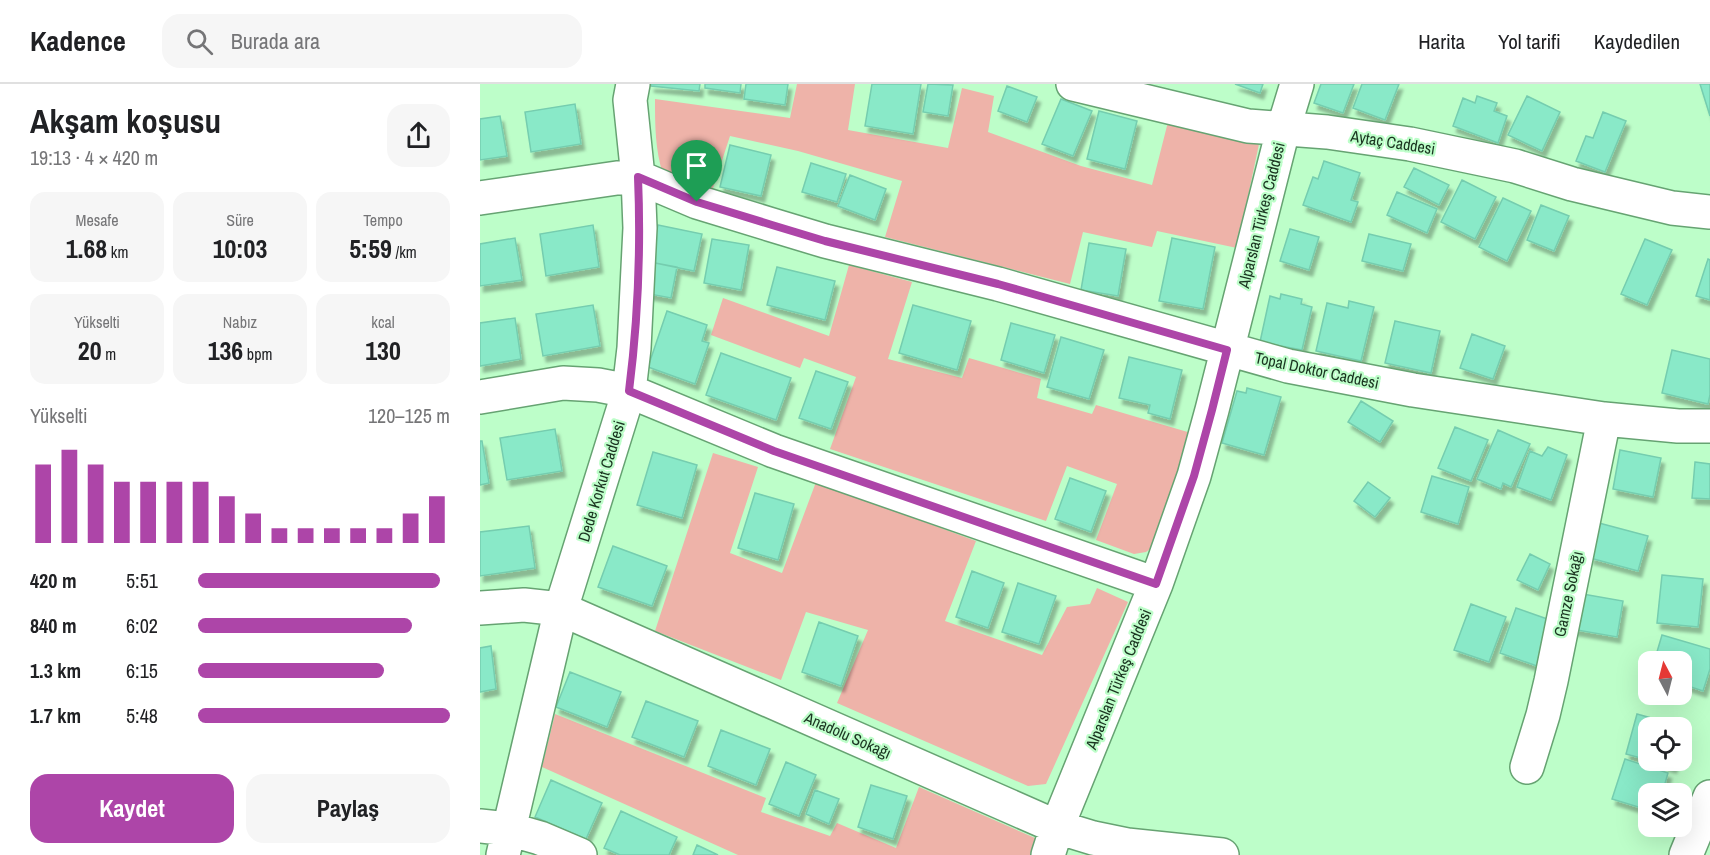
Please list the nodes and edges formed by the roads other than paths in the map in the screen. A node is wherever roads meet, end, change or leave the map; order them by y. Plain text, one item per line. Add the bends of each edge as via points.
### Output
1 (1073, 84) edge
2 (1297, 84) edge
3 (629, 89) edge
4 (1283, 130) junction
5 (638, 177) junction
6 (480, 198) edge
7 (1710, 212) edge
8 (1227, 350) junction
9 (629, 391) junction
10 (480, 397) edge
11 (1604, 419) junction
12 (1710, 426) edge
13 (1156, 584) junction
14 (480, 608) edge
15 (561, 609) junction
16 (1527, 767) dead end
17 (1710, 797) edge
18 (497, 837) edge
19 (1052, 841) edge
20 (580, 855) edge
21 (1222, 855) edge
22 (1686, 855) edge

1 - 4 street, Aytaç Caddesi via 1248,126
2 - 4 street, Alparslan Türkeş Caddesi
3 - 5 street, Dede Korkut Caddesi
4 - 7 street, Aytaç Caddesi via 1410,144 1515,166 1672,208
4 - 8 street, Alparslan Türkeş Caddesi
5 - 6 street, Topal Doktor Caddesi
5 - 8 street, Topal Doktor Caddesi via 697,202 825,241 998,284
5 - 9 street, Dede Korkut Caddesi via 638,279
8 - 11 street, Topal Doktor Caddesi via 1413,390
8 - 13 street, Alparslan Türkeş Caddesi via 1194,476
9 - 10 street via 563,383
9 - 13 street via 774,451
9 - 15 street, Dede Korkut Caddesi
11 - 12 street, Topal Doktor Caddesi
11 - 16 street, Gamze Sokağı via 1551,681
13 - 19 street, Alparslan Türkeş Caddesi
14 - 15 street, Anadolu Sokağı via 524,605
15 - 18 street, Dede Korkut Caddesi
15 - 19 street, Anadolu Sokağı
17 - 22 street
18 - 20 street via 540,838
19 - 21 street, Anadolu Sokağı via 1093,838

